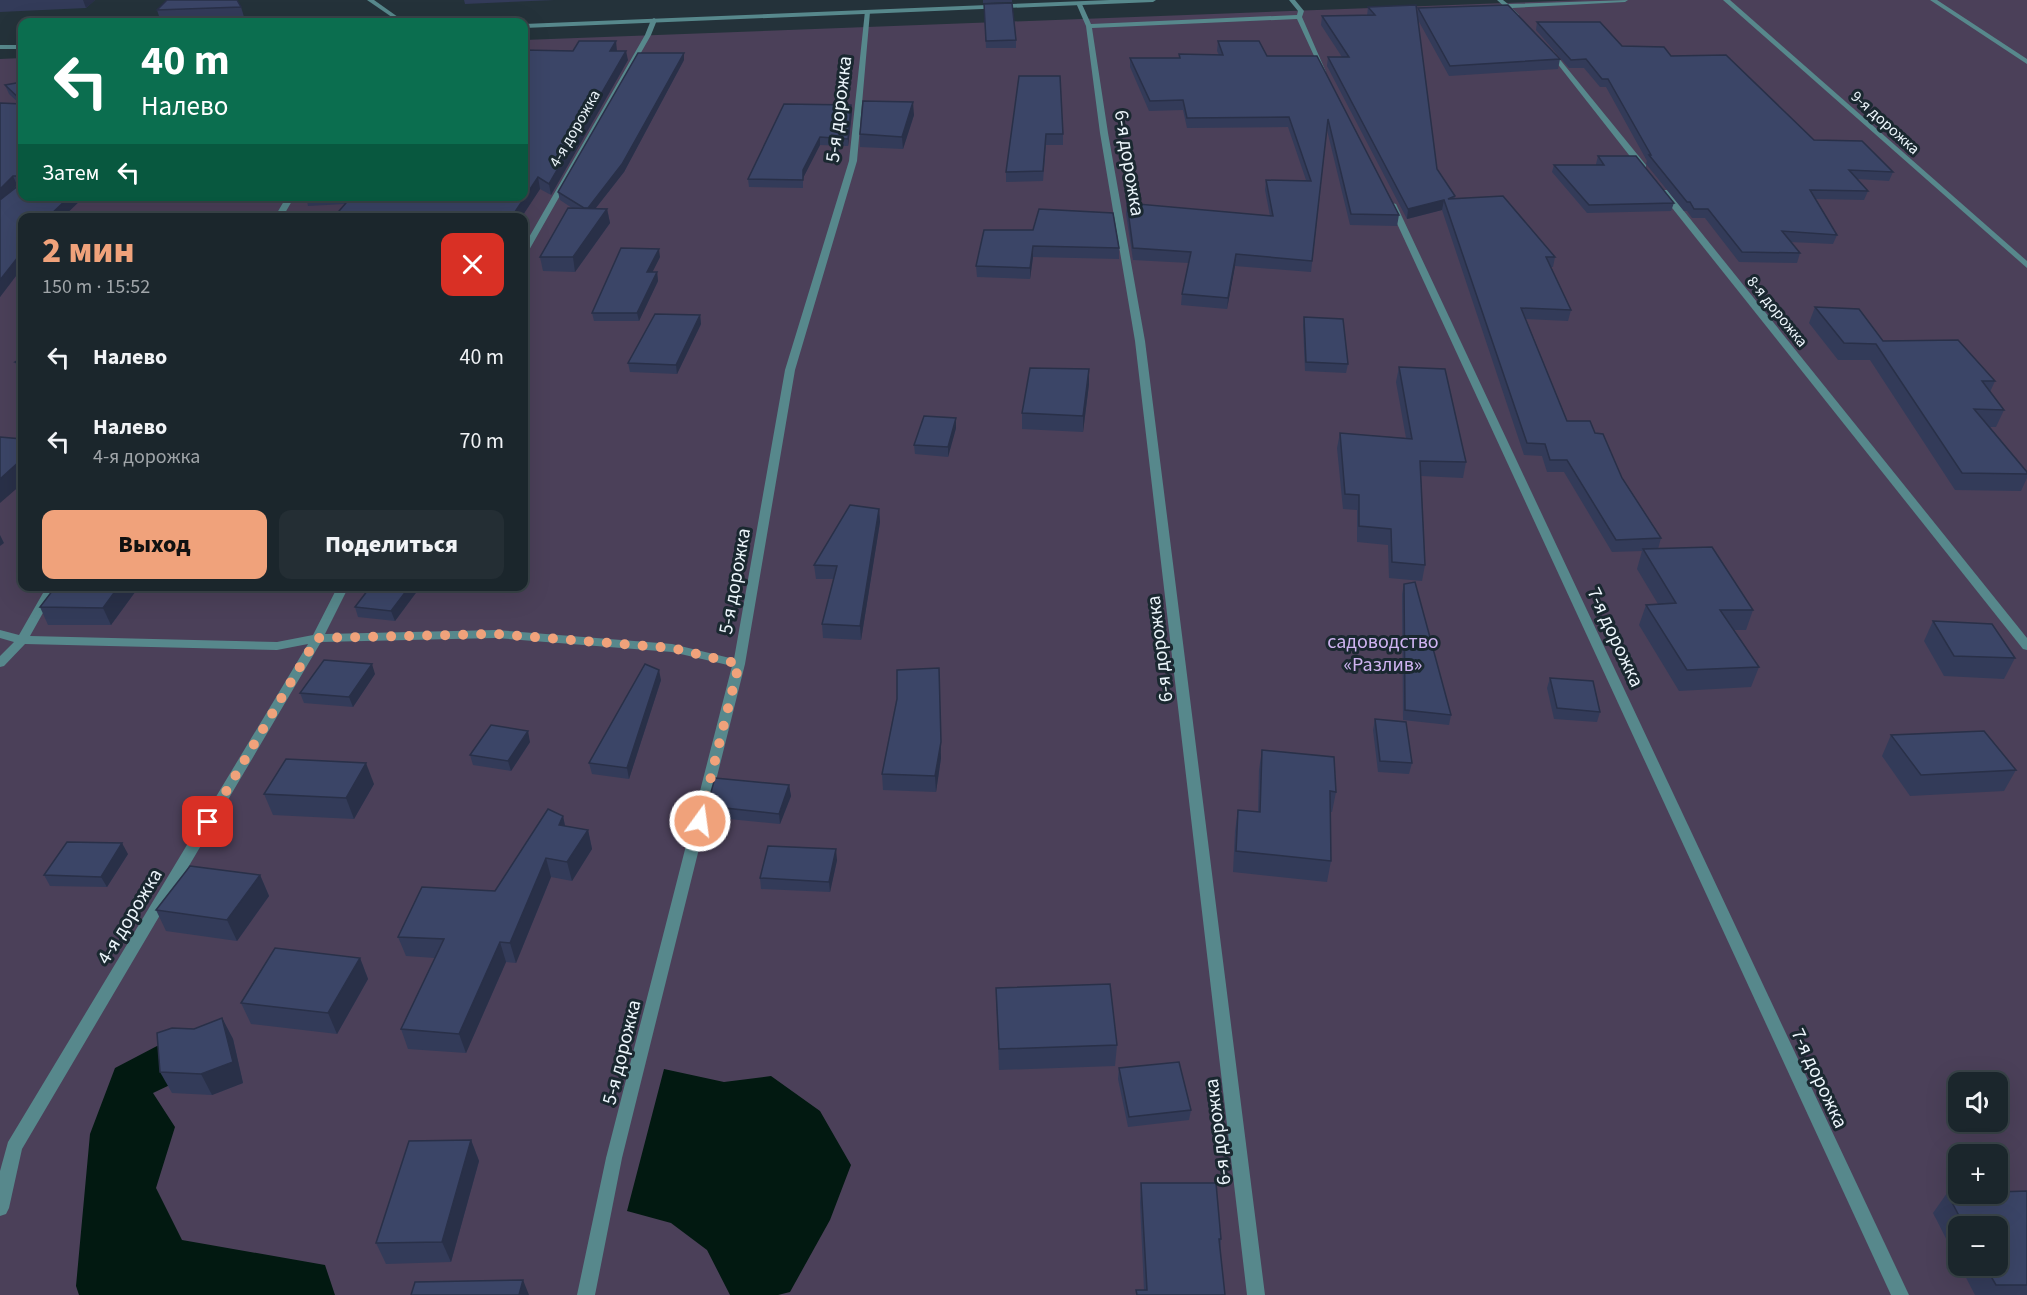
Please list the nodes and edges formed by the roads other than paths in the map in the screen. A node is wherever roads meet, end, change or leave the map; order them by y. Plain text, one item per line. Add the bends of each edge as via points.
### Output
1 (370, 0) edge
2 (1153, 0) edge
3 (1292, 0) edge
4 (1625, 0) edge
5 (1726, 0) edge
6 (1933, 0) edge
7 (1079, 3) junction
8 (1504, 3) edge
9 (867, 12) junction
10 (1299, 16) junction
11 (396, 18) edge
12 (654, 20) junction
13 (1524, 23) edge
14 (528, 26) edge
15 (1089, 26) junction
16 (1540, 40) edge
17 (18, 46) edge
18 (0, 47) edge
19 (2027, 62) edge
20 (1328, 80) edge
21 (1652, 178) edge
22 (1659, 187) edge
23 (1386, 192) edge
24 (528, 245) edge
25 (2027, 265) edge
26 (50, 591) edge
27 (341, 591) edge
28 (0, 634) edge
29 (317, 638) junction
30 (22, 639) junction
31 (2027, 646) edge
32 (0, 663) edge
33 (739, 664) junction
34 (0, 1208) edge
35 (585, 1295) edge
36 (1256, 1295) edge
37 (1900, 1295) edge

1 - 11 street
2 - 7 street
3 - 10 street via 1301,11
4 - 8 street
5 - 25 street, 9-я дорожка
6 - 19 street
7 - 9 street
7 - 15 street, 6-я дорожка
8 - 13 street
9 - 12 street
9 - 33 street, 5-я дорожка via 853,161 790,370
10 - 15 street
10 - 20 street
12 - 14 street
12 - 24 street, 4-я дорожка
15 - 36 street, 6-я дорожка via 1140,341
16 - 21 street
17 - 18 street
22 - 31 street, 8-я дорожка
23 - 37 street, 7-я дорожка
26 - 30 street
27 - 29 street, 4-я дорожка
28 - 30 street
29 - 30 street via 277,646
29 - 33 street via 496,634 672,648
29 - 34 street, 4-я дорожка via 14,1147
30 - 32 street
33 - 35 street, 5-я дорожка via 614,1158

